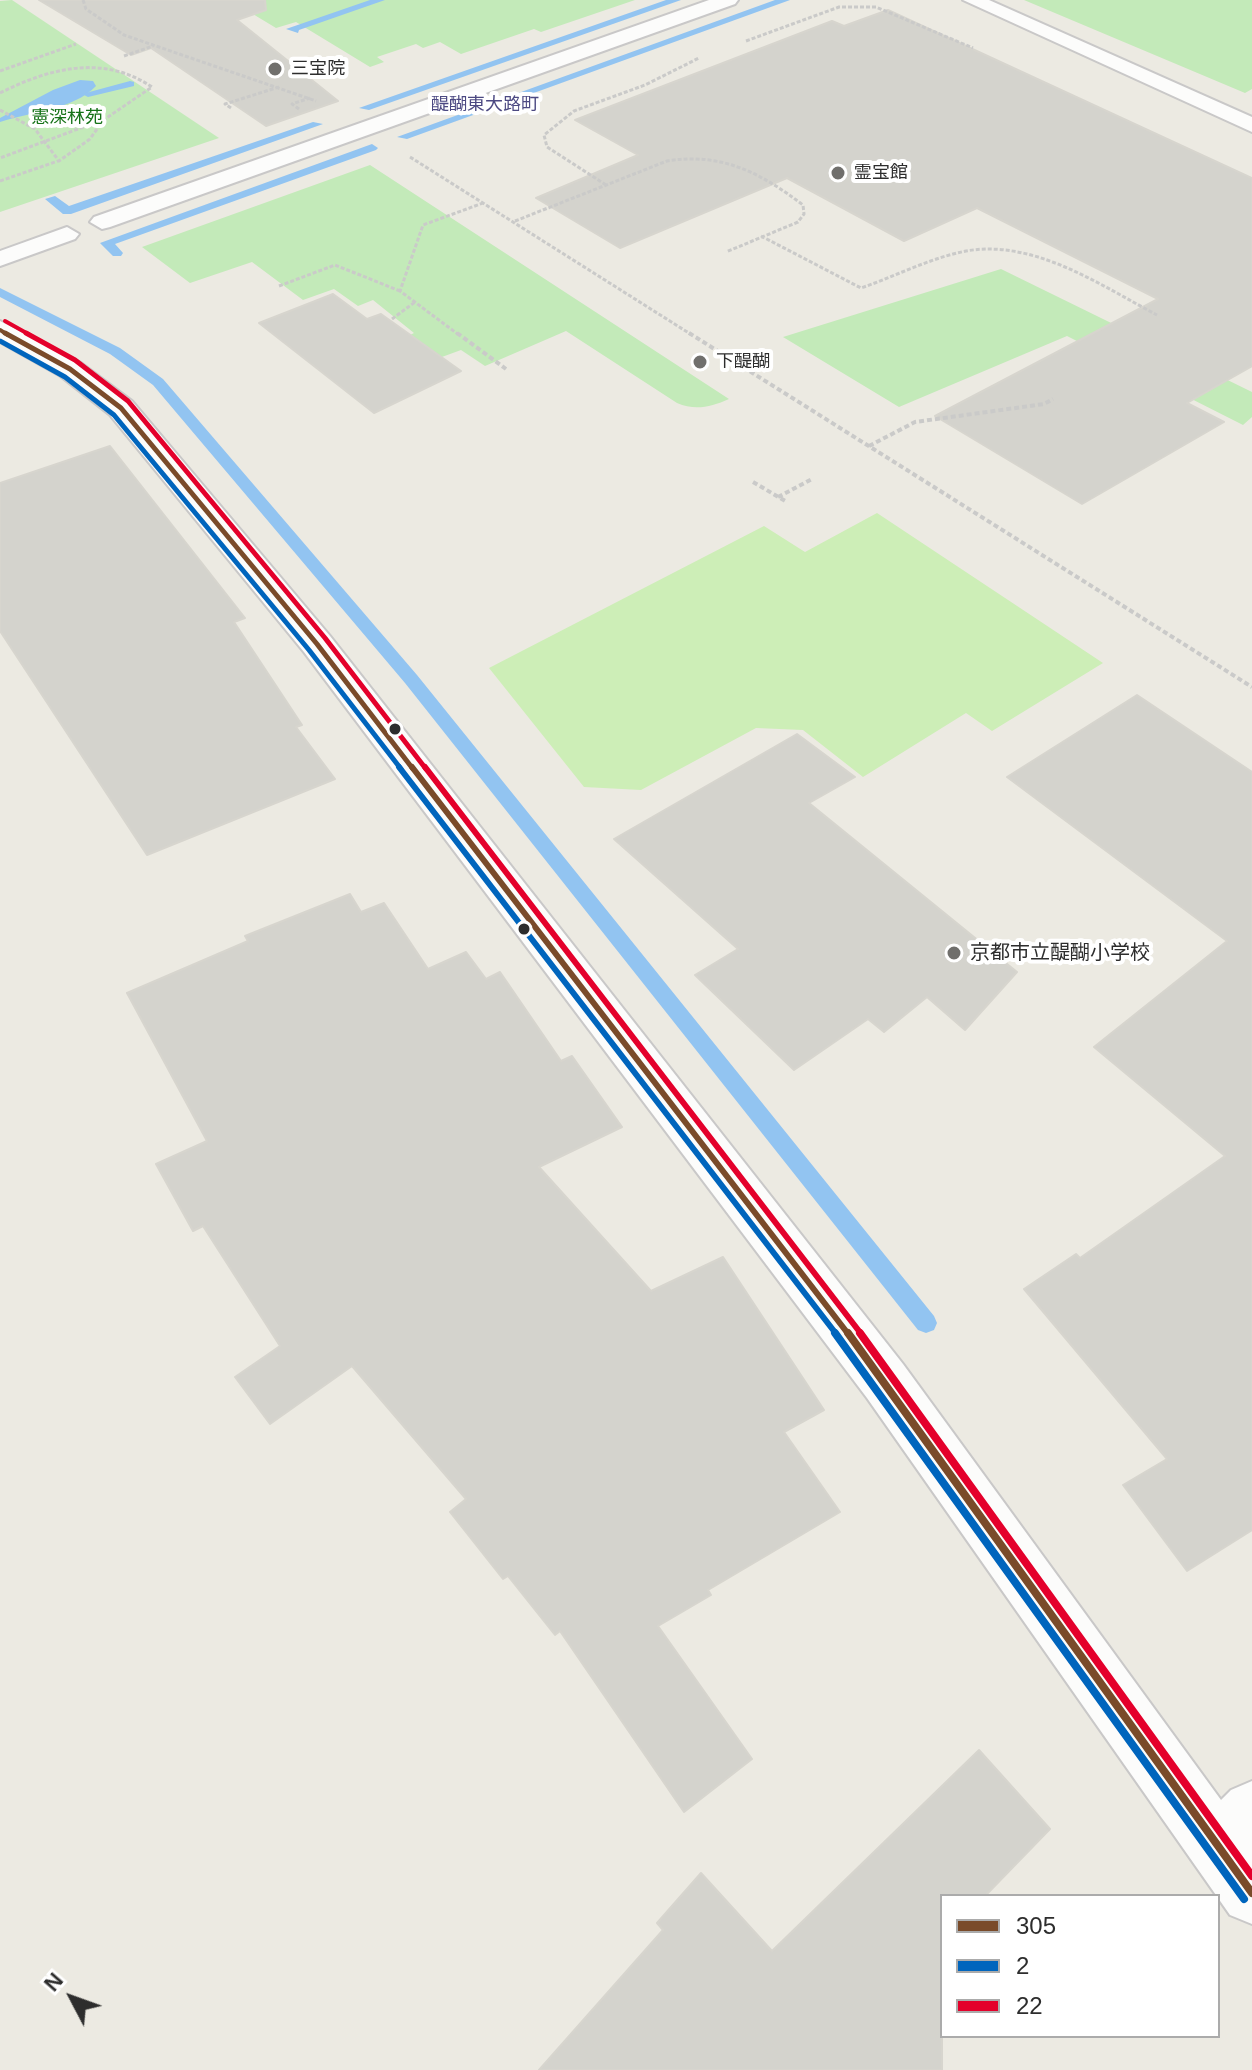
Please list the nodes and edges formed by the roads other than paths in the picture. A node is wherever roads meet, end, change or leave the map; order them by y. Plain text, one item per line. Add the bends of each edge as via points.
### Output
1 (728, 0) edge
2 (973, 0) edge
3 (1252, 125) edge
4 (102, 222) dead end
5 (67, 234) dead end
6 (0, 259) edge
7 (0, 330) edge
8 (1241, 1850) edge

1 - 4 lane
2 - 3 lane
5 - 6 lane
7 - 8 street via 70,369 121,408 317,644

